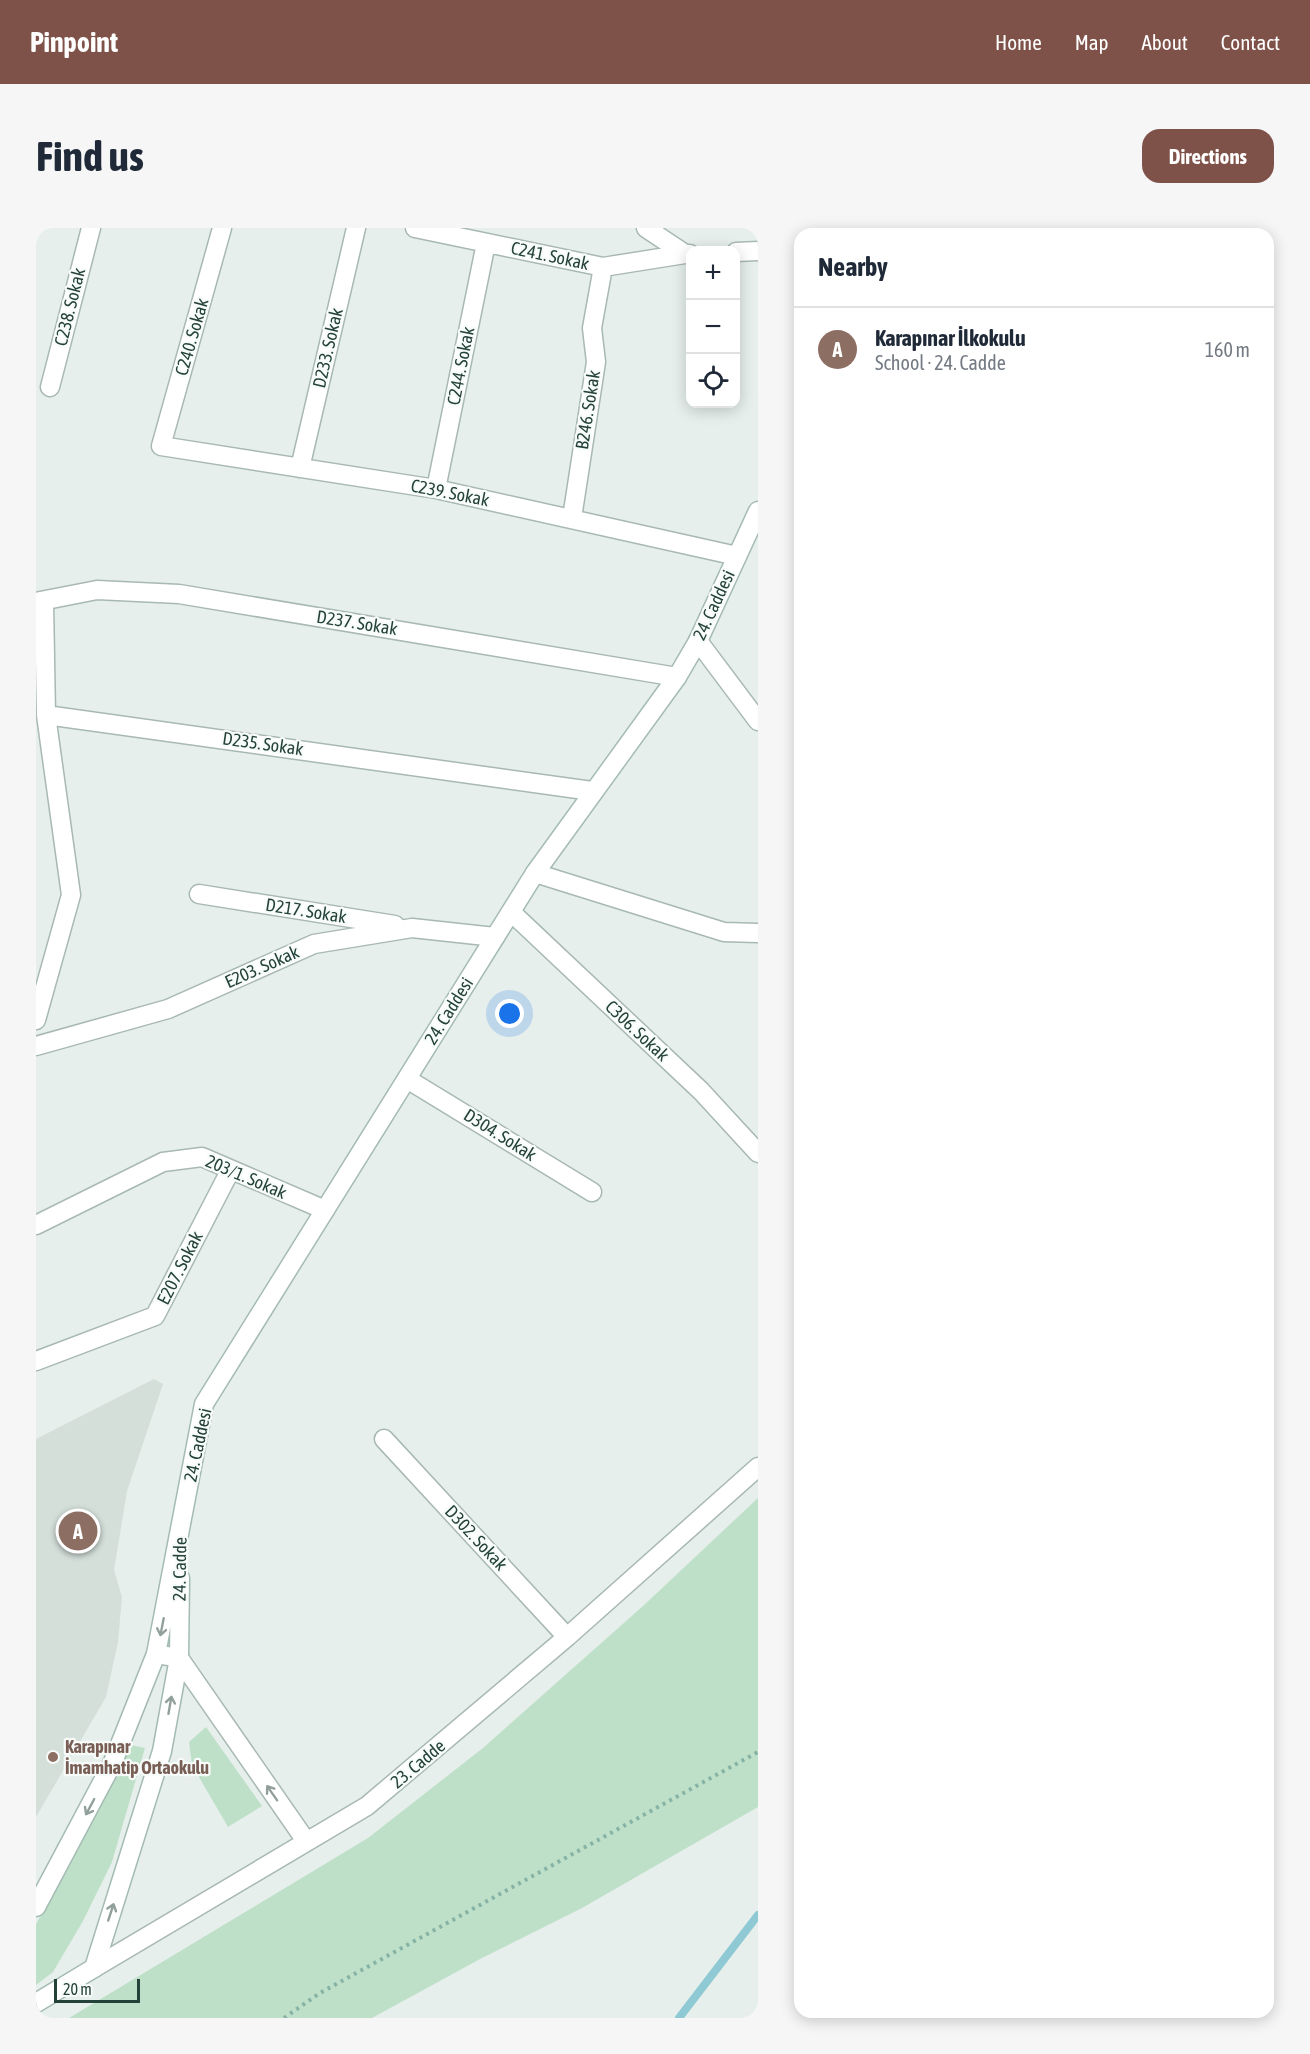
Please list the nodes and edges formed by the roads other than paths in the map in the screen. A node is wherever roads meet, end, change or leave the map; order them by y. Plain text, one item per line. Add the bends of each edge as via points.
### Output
1 (91, 228) edge
2 (222, 228) edge
3 (356, 228) edge
4 (415, 228) edge
5 (646, 228) edge
6 (486, 243) junction
7 (758, 251) edge
8 (740, 252) edge
9 (686, 253) edge
10 (686, 254) edge
11 (603, 267) junction
12 (50, 387) dead end
13 (161, 446) joint
14 (300, 468) junction
15 (436, 489) junction
16 (758, 512) edge
17 (572, 518) junction
18 (736, 556) junction
19 (40, 602) edge
20 (698, 641) junction
21 (677, 677) junction
22 (46, 715) junction
23 (758, 721) edge
24 (592, 791) junction
25 (535, 873) junction
26 (199, 894) dead end
27 (511, 912) junction
28 (412, 928) junction
29 (758, 933) edge
30 (495, 938) junction
31 (36, 1020) edge
32 (36, 1046) edge
33 (407, 1078) junction
34 (758, 1153) edge
35 (230, 1171) junction
36 (592, 1192) dead end
37 (325, 1210) junction
38 (36, 1225) edge
39 (36, 1361) edge
40 (384, 1439) dead end
41 (758, 1467) edge
42 (182, 1528) junction
43 (567, 1637) junction
44 (156, 1654) junction
45 (179, 1658) junction
46 (306, 1841) junction
47 (36, 1907) edge
48 (94, 1968) junction
49 (36, 2003) edge

1 - 12 street, C238. Sokak
2 - 13 street, C240. Sokak
3 - 14 street, D233. Sokak
4 - 6 street, C241. Sokak
5 - 9 street
6 - 11 street, C241. Sokak
6 - 15 street, C244. Sokak
7 - 8 street
10 - 11 street, C241. Sokak
11 - 17 street, B246. Sokak via 592,328 596,362
13 - 14 street, C239. Sokak
14 - 15 street, C239. Sokak
15 - 17 street, C239. Sokak
16 - 18 street, 24. Caddesi
17 - 18 street, C239. Sokak
18 - 20 street, 24. Caddesi
19 - 21 street, D237. Sokak via 97,590 179,594
19 - 22 street
20 - 21 street, 24. Caddesi
20 - 23 street
21 - 24 street, 24. Caddesi
22 - 24 street, D235. Sokak
22 - 31 street via 71,895
24 - 25 street, 24. Caddesi
25 - 27 street, 24. Caddesi
25 - 29 street via 724,932
26 - 28 street, D217. Sokak
27 - 30 street, 24. Caddesi
27 - 34 street, C306. Sokak via 701,1091
28 - 30 street, E203. Sokak
28 - 32 street, E203. Sokak via 314,944 168,1009
30 - 33 street, 24. Caddesi
33 - 36 street, D304. Sokak
33 - 37 street, 24. Caddesi
35 - 37 street, 203/1. Sokak
35 - 38 street, 203/1. Sokak via 201,1157 163,1162
35 - 39 street, E207. Sokak via 155,1316
37 - 42 street, 24. Caddesi via 204,1404
40 - 43 street, D302. Sokak
41 - 43 street, 23. Cadde
42 -> 44 street, 24. Cadde
42 - 45 street, 24. Cadde
43 - 46 street, 23. Cadde via 368,1806
44 - 45 street
44 -> 47 street, 24. Cadde via 113,1762
46 -> 45 street
48 -> 45 street, 24. Cadde via 162,1750
46 - 48 street, 23. Cadde
48 - 49 street, 23. Cadde

